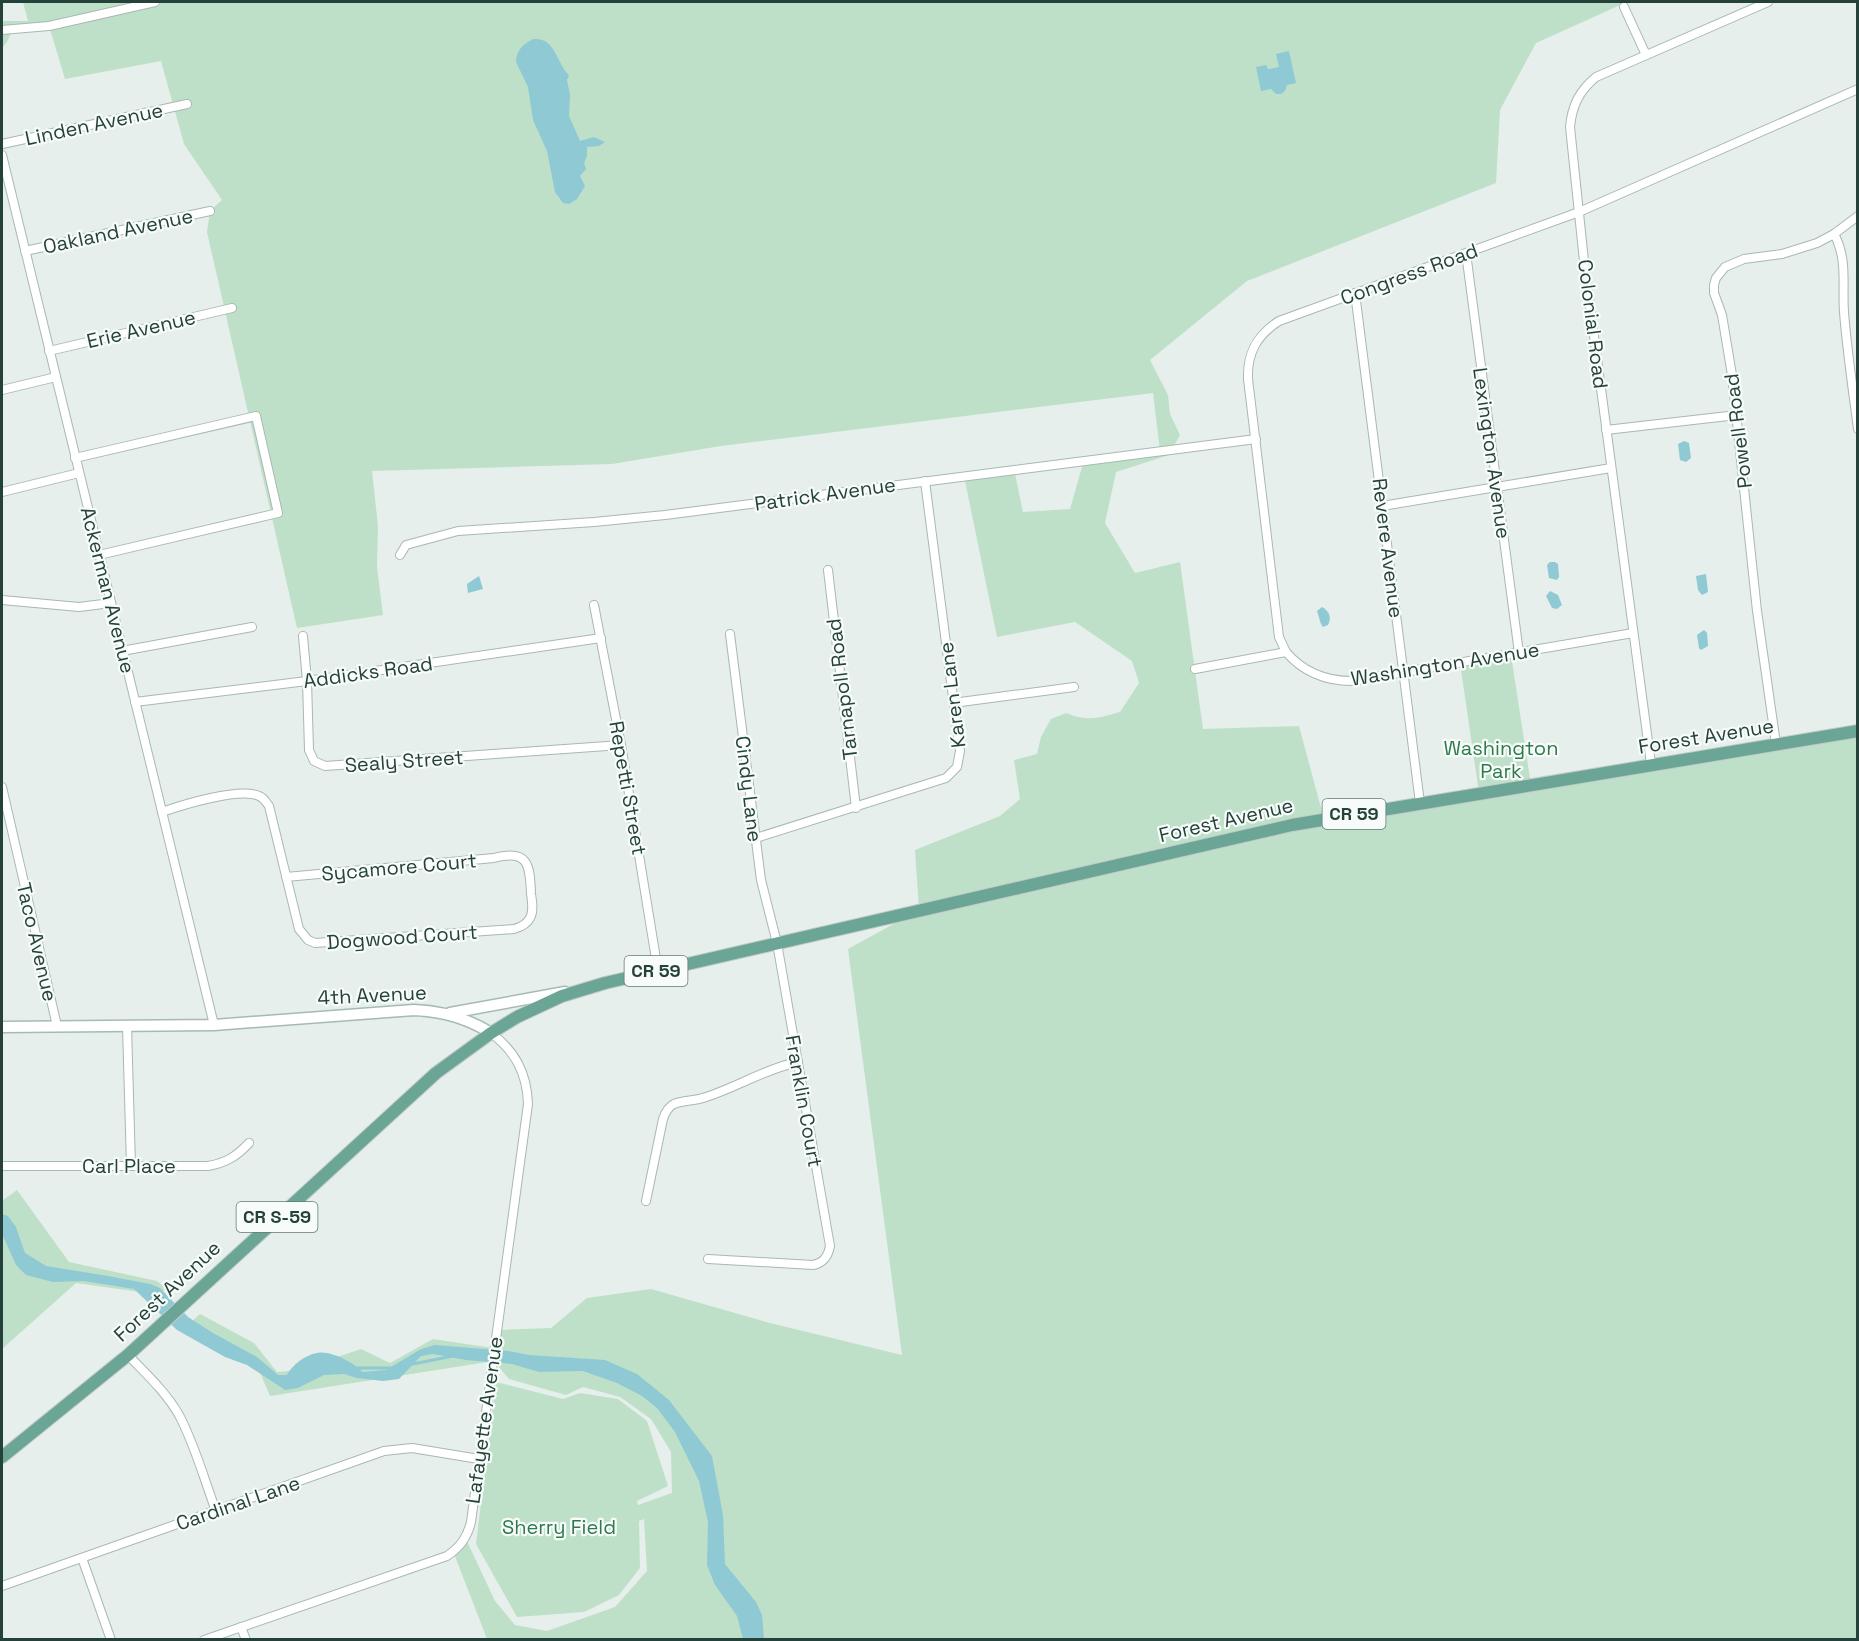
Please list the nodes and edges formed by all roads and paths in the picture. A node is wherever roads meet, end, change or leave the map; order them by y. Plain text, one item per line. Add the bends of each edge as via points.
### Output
1 (155, 2) edge
2 (1768, 2) edge
3 (1623, 7) dead end
4 (2, 30) edge
5 (1646, 55) junction
6 (1857, 89) edge
7 (187, 104) dead end
8 (2, 144) edge
9 (2, 155) edge
10 (210, 211) dead end
11 (1579, 212) junction
12 (1857, 216) edge
13 (1834, 234) junction
14 (25, 251) junction
15 (1466, 253) junction
16 (1355, 294) junction
17 (232, 308) dead end
18 (49, 351) junction
19 (56, 377) junction
20 (2, 390) edge
21 (1737, 414) junction
22 (1857, 429) edge
23 (1606, 430) junction
24 (1256, 439) junction
25 (75, 458) junction
26 (1611, 468) junction
27 (79, 473) junction
28 (925, 481) junction
29 (1497, 487) junction
30 (2, 492) edge
31 (1382, 506) junction
32 (99, 555) junction
33 (400, 555) dead end
34 (828, 570) dead end
35 (2, 600) edge
36 (111, 603) junction
37 (594, 605) dead end
38 (252, 627) dead end
39 (1634, 633) junction
40 (730, 634) dead end
41 (303, 636) dead end
42 (601, 638) junction
43 (123, 651) junction
44 (1286, 652) junction
45 (1519, 653) junction
46 (1195, 669) dead end
47 (1404, 672) junction
48 (307, 681) junction
49 (1074, 687) dead end
50 (135, 702) junction
51 (953, 703) junction
52 (1857, 731) edge
53 (1776, 744) junction
54 (621, 745) junction
55 (1651, 764) junction
56 (2, 788) edge
57 (1420, 803) junction
58 (856, 808) junction
59 (162, 812) junction
60 (756, 838) junction
61 (511, 854) joint
62 (286, 877) junction
63 (777, 943) junction
64 (658, 970) junction
65 (586, 988) junction
66 (447, 1013) junction
67 (214, 1024) junction
68 (57, 1026) junction
69 (127, 1026) junction
70 (2, 1027) edge
71 (491, 1033) junction
72 (798, 1062) junction
73 (249, 1143) dead end
74 (2, 1166) edge
75 (130, 1166) junction
76 (646, 1201) dead end
77 (708, 1259) dead end
78 (128, 1355) junction
79 (2, 1457) edge
80 (479, 1459) junction
81 (216, 1511) junction
82 (82, 1558) junction
83 (2, 1586) edge
84 (241, 1627) junction
85 (111, 1640) edge
86 (204, 1640) edge
87 (246, 1640) edge

1 - 4 street via 50,26
2 - 5 street, Colonial Road
3 - 5 street
5 - 11 street, Colonial Road via 1596,77 1575,103 1570,127
6 - 11 street, Congress Road
7 - 8 street, Linden Avenue
9 - 14 street, Ackerman Avenue
10 - 14 street, Oakland Avenue
11 - 15 street, Congress Road
11 - 23 street, Colonial Road
12 - 13 street, Powell Road
13 - 21 street, Powell Road via 1800,250 1744,259 1725,267 1716,278 1714,293 1722,315
13 - 22 street via 1844,265 1844,313
14 - 18 street, Ackerman Avenue
15 - 16 street, Congress Road
15 - 29 street, Lexington Avenue
16 - 24 street, Congress Road via 1278,321 1259,337 1248,367
16 - 31 street, Revere Avenue
17 - 18 street, Erie Avenue
18 - 19 street, Ackerman Avenue
19 - 20 street
19 - 25 street, Ackerman Avenue
21 - 23 street
21 - 53 street, Powell Road via 1757,611
23 - 26 street, Colonial Road
24 - 28 street, Patrick Avenue
24 - 44 street, Congress Road via 1279,637
25 - 27 street, Ackerman Avenue
25 - 32 street via 256,416 278,513
26 - 29 street
26 - 39 street, Colonial Road
27 - 30 street
27 - 32 street, Ackerman Avenue
28 - 33 street, Patrick Avenue via 664,515 458,531 406,545
28 - 51 street, Karen Lane
29 - 31 street
29 - 45 street, Lexington Avenue
31 - 47 street, Revere Avenue
32 - 36 street, Ackerman Avenue
34 - 58 street, Tarnapoll Road
35 - 36 street via 79,607
36 - 43 street, Ackerman Avenue
37 - 42 street, Repetti Street
38 - 43 street
39 - 45 street, Washington Avenue
39 - 55 street, Colonial Road
40 - 60 street, Cindy Lane
41 - 48 street, Sealy Street
42 - 48 street, Addicks Road
42 - 54 street, Repetti Street
43 - 50 street, Ackerman Avenue
44 - 46 street
44 - 47 street, Washington Avenue via 1312,673 1339,681
45 - 47 street, Washington Avenue
47 - 57 street, Revere Avenue
48 - 50 street, Addicks Road
48 - 54 street, Sealy Street via 309,750 314,760 325,766
49 - 51 street
50 - 59 street, Ackerman Avenue
51 - 58 street, Karen Lane via 960,759 952,774
52 - 53 main road, Forest Avenue / CR 59
53 - 55 main road, Forest Avenue / CR 59
54 - 64 street, Repetti Street
55 - 57 main road, Forest Avenue / CR 59
56 - 68 street, Taco Avenue
57 - 63 main road, Forest Avenue / CR 59 via 1292,825
58 - 60 street, Karen Lane
59 - 62 street, Dogwood Court via 217,796 261,796 269,806
59 - 67 street, Ackerman Avenue
60 - 63 street, Cindy Lane via 761,880
61 - 62 street, Sycamore Court
61 - 62 street, Dogwood Court via 527,863 532,901 530,918 514,929 315,943 299,929
63 - 64 main road, CR 59
63 - 72 street, Franklin Court
64 - 65 main road, CR 59
65 - 66 main road
65 - 71 main road, CR 59 via 540,1006
66 - 67 main road, 4th Avenue via 414,1010
66 - 71 main road, 4th Avenue
67 - 69 main road, 4th Avenue
68 - 69 main road, 4th Avenue
68 - 70 main road, 4th Avenue
69 - 75 street
71 - 78 main road, Forest Avenue / CR S-59 via 416,1089
71 - 80 street, Lafayette Avenue via 510,1049 518,1062 528,1104
72 - 76 street via 669,1107
72 - 77 street, Franklin Court via 830,1246 826,1258 813,1265
73 - 75 street, Carl Place via 239,1153 208,1166
74 - 75 street, Carl Place
78 - 79 main road, Forest Avenue / CR S-59
78 - 81 street via 157,1384 179,1415
80 - 81 street, Cardinal Lane via 412,1448 384,1451
80 - 84 street, Lafayette Avenue via 470,1527 447,1556
81 - 82 street, Cardinal Lane
82 - 83 street, Cardinal Lane
82 - 85 street
84 - 86 street, Lafayette Avenue
84 - 87 street

